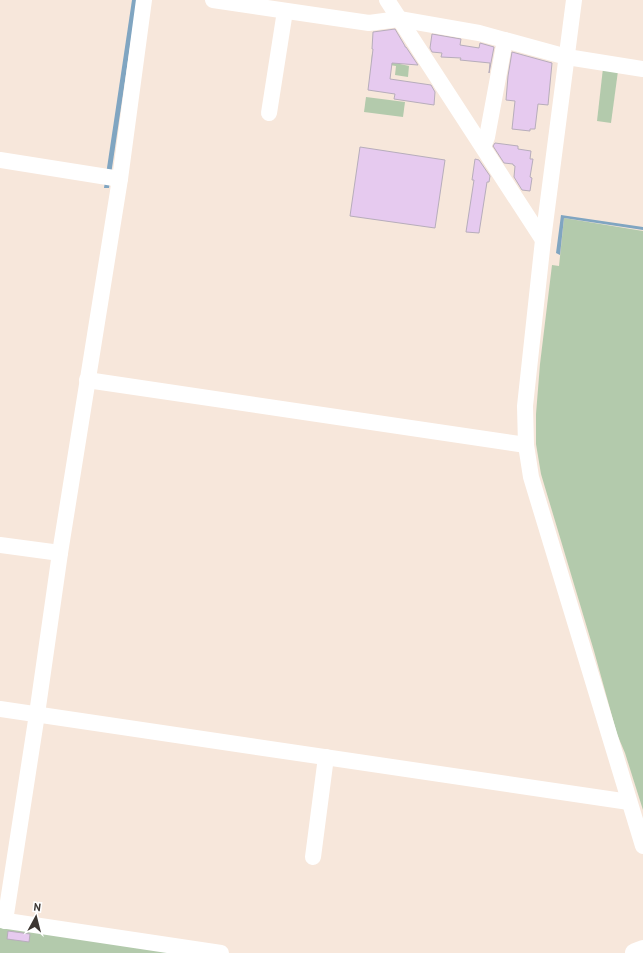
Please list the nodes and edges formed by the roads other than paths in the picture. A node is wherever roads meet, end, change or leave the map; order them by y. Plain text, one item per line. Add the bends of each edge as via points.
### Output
1 (144, 0) edge
2 (213, 0) edge
3 (387, 0) edge
4 (574, 0) edge
5 (284, 11) junction
6 (399, 19) junction
7 (505, 40) junction
8 (567, 57) junction
9 (643, 69) edge
10 (269, 113) dead end
11 (482, 147) junction
12 (0, 160) edge
13 (120, 179) junction
14 (543, 240) junction
15 (87, 380) junction
16 (526, 445) junction
17 (0, 544) edge
18 (60, 553) junction
19 (0, 709) edge
20 (37, 714) junction
21 (326, 757) junction
22 (629, 802) junction
23 (643, 846) edge
24 (313, 857) dead end
25 (3, 921) edge
26 (643, 950) edge
27 (221, 953) edge
28 (635, 953) edge

1 - 13 street
2 - 5 street
3 - 6 street
4 - 8 street
5 - 6 street via 369,23
5 - 10 street
6 - 7 street
6 - 11 street
7 - 8 street
7 - 11 street via 487,137
8 - 9 street
8 - 14 street
11 - 14 street
12 - 13 street
13 - 15 street
14 - 16 street via 525,406
15 - 16 street
15 - 18 street
16 - 22 street via 530,476
17 - 18 street
18 - 20 street
19 - 20 street
20 - 21 street
20 - 25 street
21 - 22 street
21 - 24 street
22 - 23 street
25 - 27 street
26 - 28 main road

